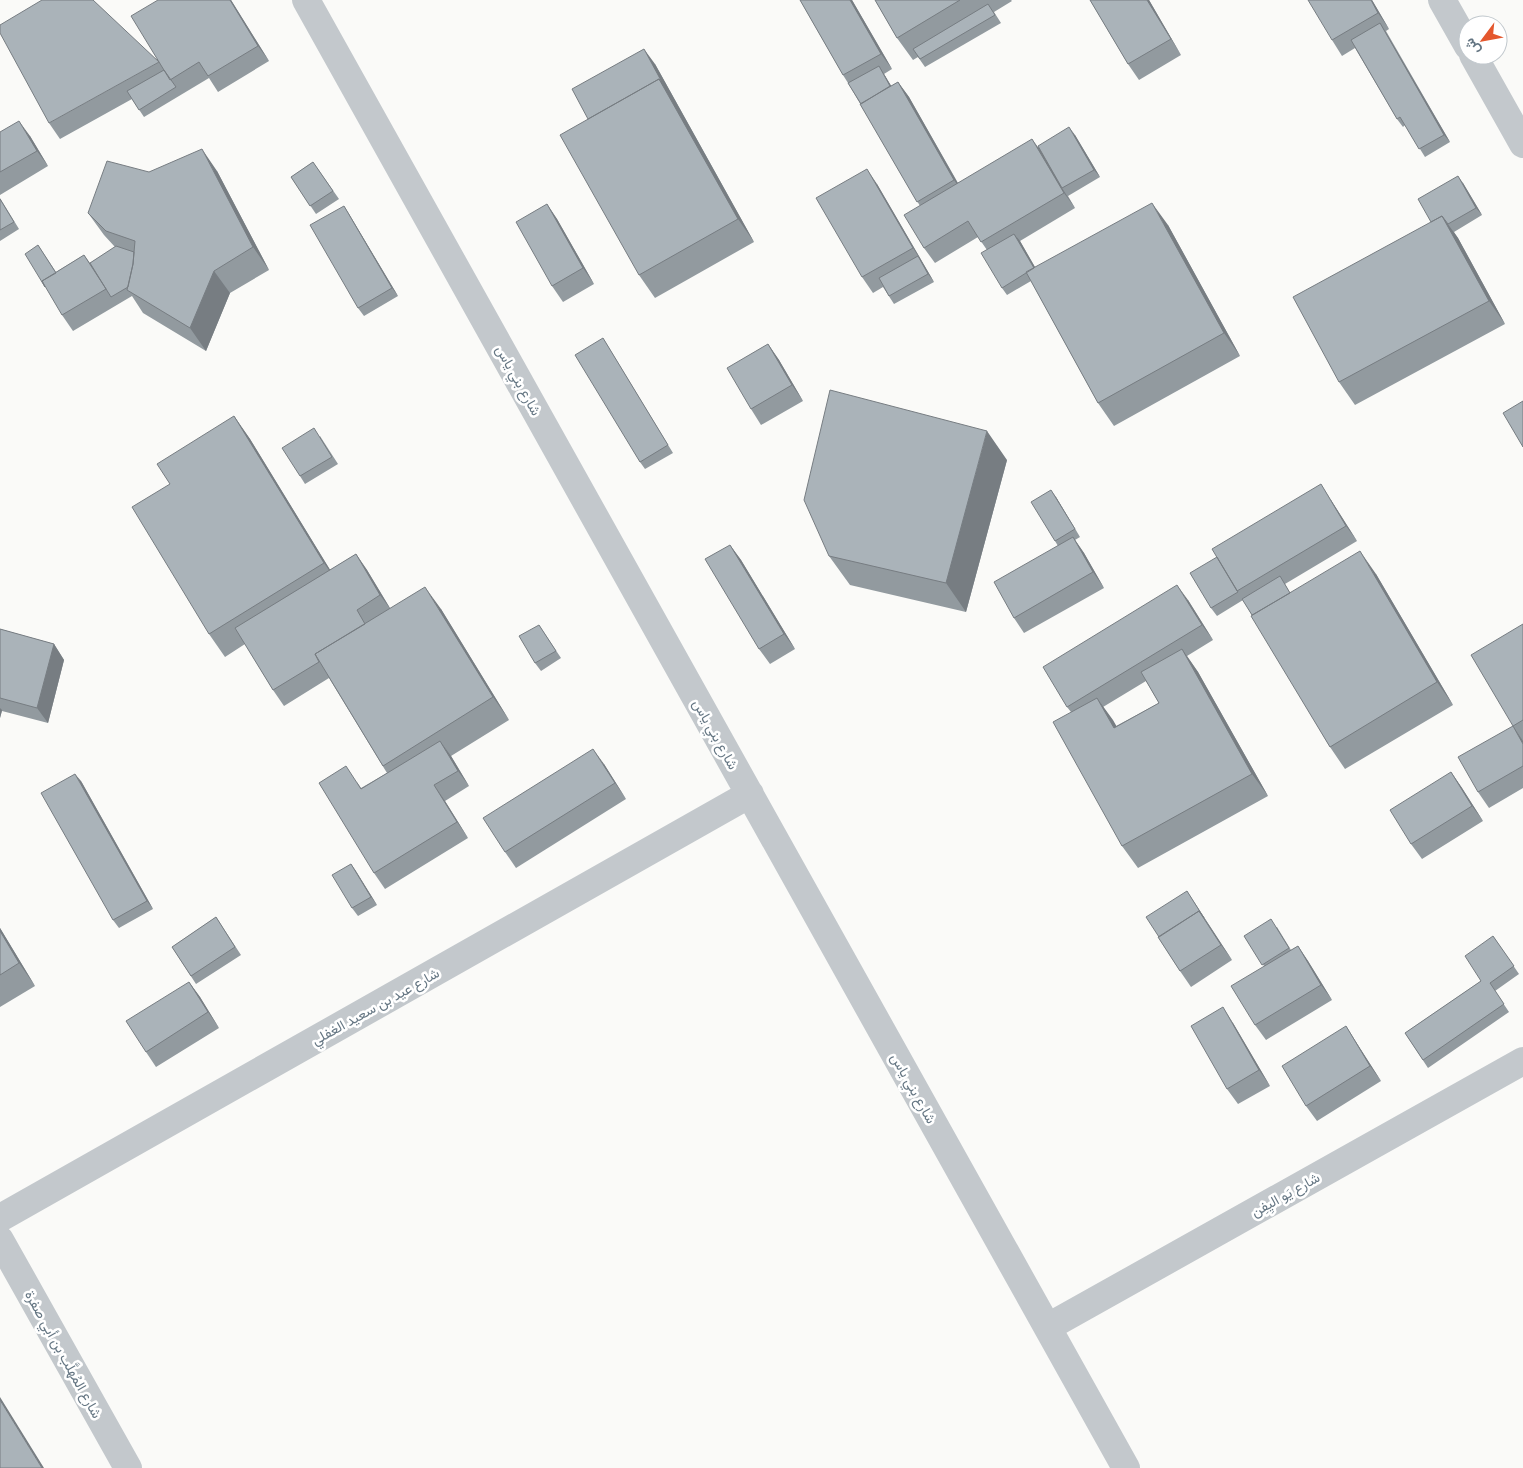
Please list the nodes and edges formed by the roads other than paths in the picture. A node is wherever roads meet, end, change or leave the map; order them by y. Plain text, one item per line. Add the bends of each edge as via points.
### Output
1 (306, 0) edge
2 (1442, 0) edge
3 (1458, 28) edge
4 (1479, 65) edge
5 (1523, 144) edge
6 (750, 794) junction
7 (1523, 1061) edge
8 (0, 1218) edge
9 (0, 1240) edge
10 (1048, 1327) junction
11 (128, 1468) edge
12 (1126, 1468) edge

1 - 6 street, شارع بني ياس
2 - 3 street
4 - 5 street
6 - 8 street, شارع عيد بن سعيد الغفلي
6 - 10 street, شارع بني ياس
7 - 10 street, شارع يَو اليِفِن
9 - 11 street, شارع المُهلَّب بن أبي صفرة
10 - 12 street, شارع بني ياس

